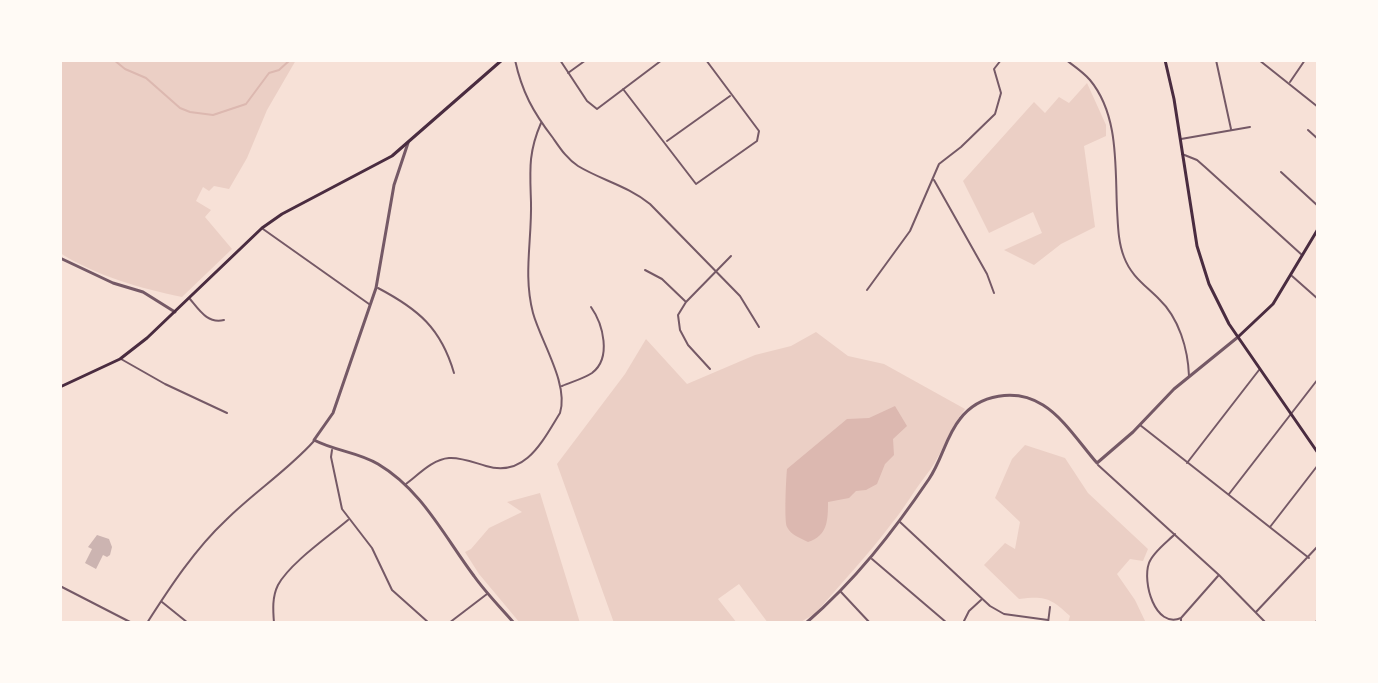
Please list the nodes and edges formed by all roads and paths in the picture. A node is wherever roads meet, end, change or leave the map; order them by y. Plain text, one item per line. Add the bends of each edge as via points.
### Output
1 (502, 60) edge
2 (515, 60) edge
3 (560, 60) edge
4 (586, 60) edge
5 (662, 60) edge
6 (706, 60) edge
7 (1001, 60) edge
8 (1066, 60) edge
9 (1165, 60) edge
10 (1216, 60) edge
11 (1259, 60) edge
12 (1305, 60) edge
13 (568, 73) junction
14 (1289, 83) junction
15 (623, 89) junction
16 (731, 95) junction
17 (1318, 107) edge
18 (541, 123) junction
19 (1250, 127) dead end
20 (1231, 129) junction
21 (1308, 130) dead end
22 (1180, 139) junction
23 (1318, 139) edge
24 (665, 142) junction
25 (408, 143) junction
26 (1182, 154) junction
27 (1281, 172) dead end
28 (933, 178) junction
29 (1318, 206) edge
30 (262, 228) junction
31 (1318, 229) edge
32 (1303, 255) junction
33 (731, 256) dead end
34 (60, 258) edge
35 (645, 270) dead end
36 (715, 273) junction
37 (1292, 275) junction
38 (376, 288) junction
39 (867, 290) dead end
40 (994, 293) dead end
41 (190, 298) junction
42 (1318, 299) edge
43 (686, 302) junction
44 (371, 305) junction
45 (591, 307) dead end
46 (175, 312) junction
47 (224, 320) dead end
48 (759, 327) dead end
49 (1238, 337) junction
50 (120, 359) junction
51 (710, 369) dead end
52 (1260, 369) junction
53 (454, 373) dead end
54 (1189, 376) junction
55 (1318, 379) edge
56 (60, 387) edge
57 (561, 387) junction
58 (227, 413) dead end
59 (1291, 415) junction
60 (1140, 425) junction
61 (314, 440) junction
62 (332, 449) junction
63 (1318, 453) edge
64 (1097, 463) junction
65 (1187, 463) junction
66 (1318, 465) edge
67 (406, 484) junction
68 (1229, 494) junction
69 (349, 519) junction
70 (899, 522) junction
71 (1270, 527) junction
72 (1175, 534) junction
73 (1318, 546) edge
74 (872, 558) junction
75 (1309, 558) junction
76 (1219, 575) junction
77 (60, 586) edge
78 (841, 592) junction
79 (488, 594) junction
80 (982, 600) junction
81 (161, 601) junction
82 (1050, 607) dead end
83 (1256, 612) junction
84 (1318, 619) edge
85 (1181, 621) edge
86 (1048, 622) edge
87 (132, 623) edge
88 (147, 623) edge
89 (188, 623) edge
90 (274, 623) edge
91 (429, 623) edge
92 (449, 623) edge
93 (514, 623) edge
94 (806, 623) edge
95 (870, 623) edge
96 (947, 623) edge
97 (963, 623) edge
98 (1266, 623) edge
99 (1315, 623) edge

1 - 25 main road
2 - 18 street via 528,105
3 - 13 street
4 - 13 street
5 - 15 street
6 - 16 street
7 - 28 street via 994,69 1001,93 995,114 939,164
8 - 54 street via 1089,79 1105,108 1123,256 1177,324
9 - 22 main road
10 - 20 street
11 - 14 street
12 - 14 street
13 - 15 street via 597,109
14 - 17 street
15 - 24 street
16 - 24 street
16 - 24 street via 759,131 757,141 696,184
18 - 36 street via 577,165 650,204
18 - 57 street via 529,167 526,259 533,312
19 - 20 street
20 - 22 street
21 - 23 street
22 - 26 main road
25 - 30 main road
25 - 38 street via 394,185
26 - 32 street via 1197,160
26 - 49 main road via 1204,269
27 - 29 street
28 - 39 street via 910,231
28 - 40 street
30 - 41 main road
30 - 44 street
31 - 32 main road
32 - 37 main road
33 - 36 street
34 - 46 street via 143,292
35 - 43 street
36 - 43 street
36 - 48 street via 740,296
37 - 42 street
37 - 49 main road via 1267,311
38 - 44 street
38 - 53 street via 426,319
41 - 46 main road
41 - 47 street via 207,318
43 - 51 street via 678,315 680,330
44 - 61 street via 333,413
45 - 57 street via 599,318 604,353 593,372
46 - 50 main road
49 - 52 main road
49 - 54 street
50 - 56 main road
50 - 58 street
52 - 59 main road
52 - 65 street
54 - 60 street
55 - 59 street
57 - 67 street via 560,413 524,463 499,470 444,459
59 - 63 main road
59 - 68 street
60 - 64 street
60 - 65 street
61 - 62 street
61 - 81 street via 205,541
62 - 67 street via 358,454
62 - 69 street via 339,500
64 - 70 street via 1042,404 1011,395 987,399 960,419 938,466
64 - 72 street
65 - 68 street
66 - 71 street
67 - 79 street
68 - 71 street
69 - 90 street via 289,571 273,603
69 - 91 street via 372,548 392,590
70 - 74 street
70 - 80 street
71 - 75 street
72 - 76 street
72 - 85 street via 1152,557 1147,575 1151,599 1160,612 1166,620
73 - 75 street
74 - 78 street
74 - 96 street
75 - 83 street
76 - 83 street
76 - 85 street
77 - 87 street
78 - 94 street
78 - 95 street
79 - 92 street
79 - 93 street
80 - 86 street via 1004,614
80 - 97 street
81 - 88 street
81 - 89 street
82 - 86 street
83 - 98 street
84 - 99 street

